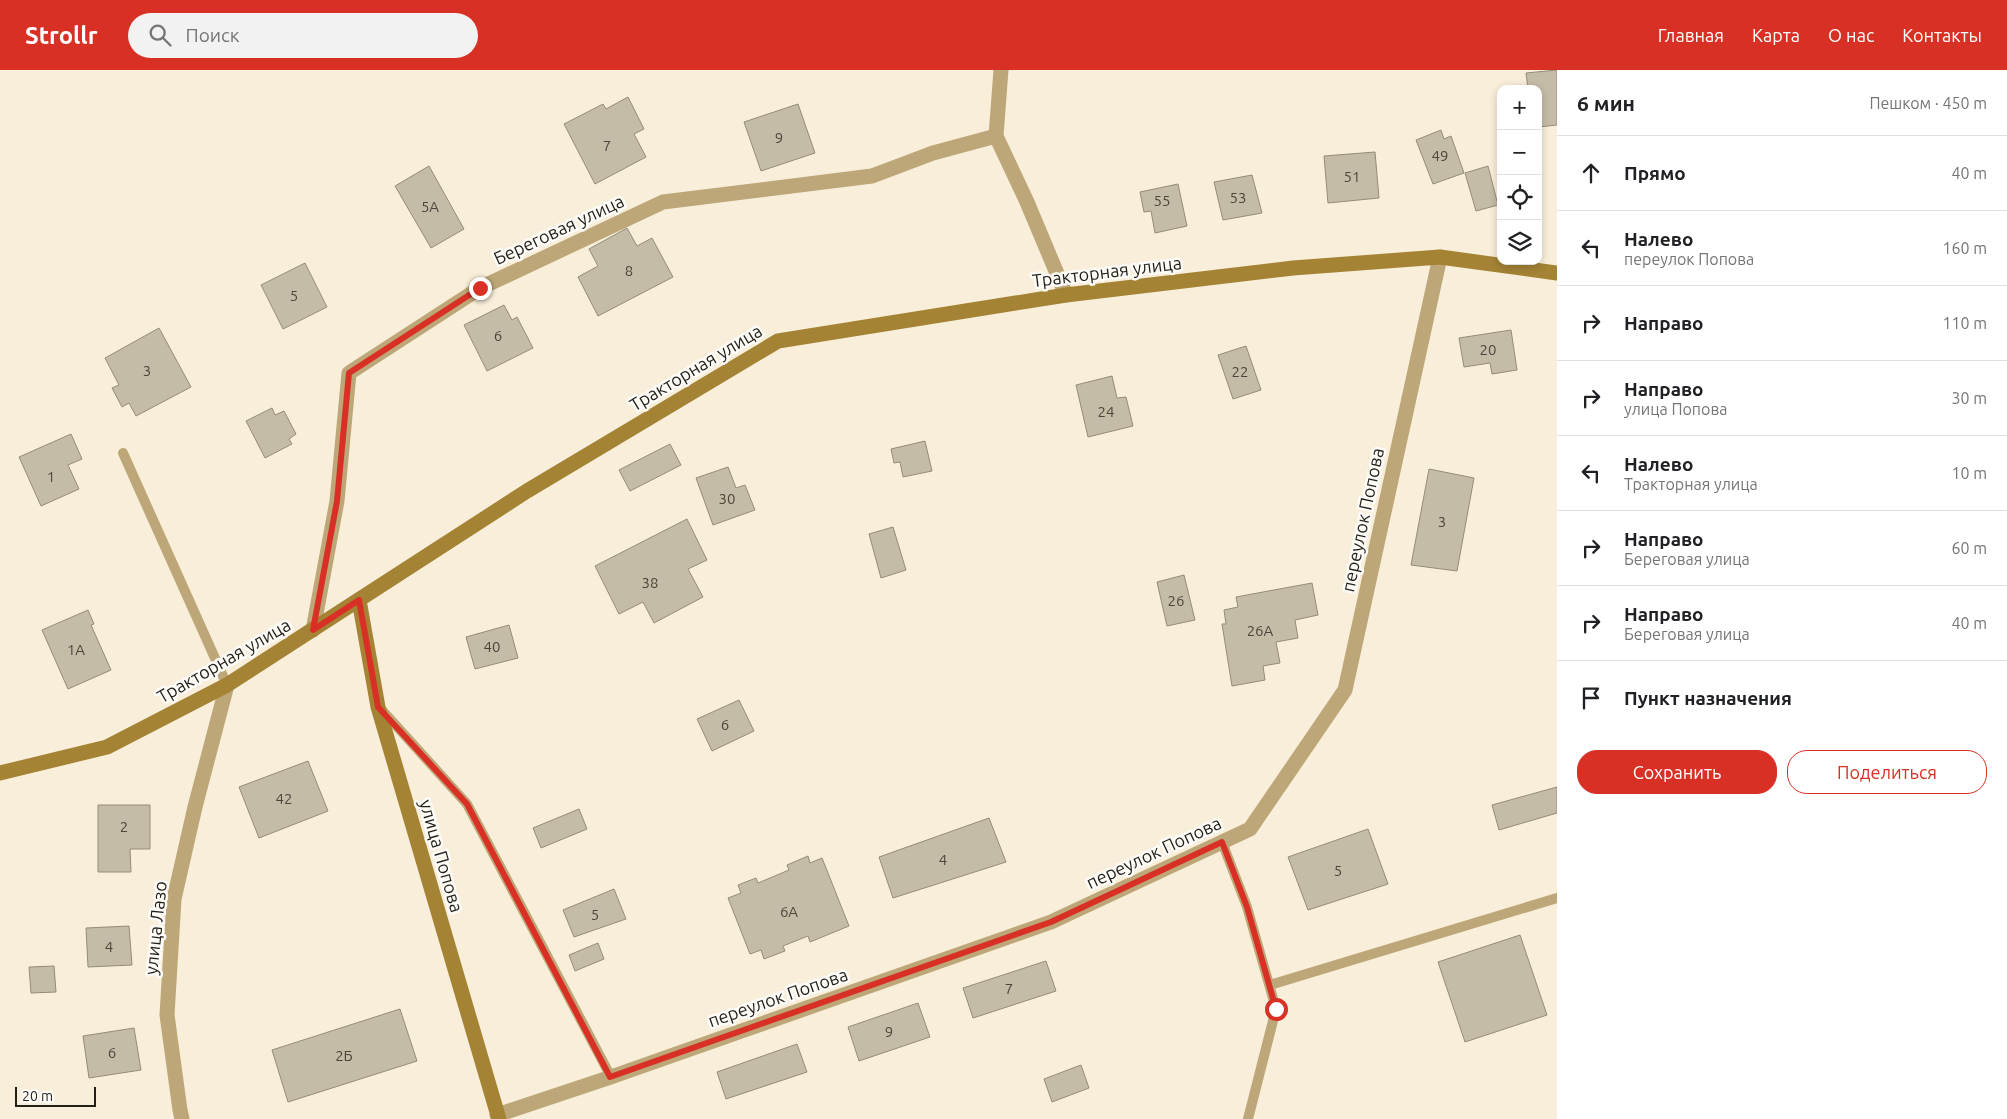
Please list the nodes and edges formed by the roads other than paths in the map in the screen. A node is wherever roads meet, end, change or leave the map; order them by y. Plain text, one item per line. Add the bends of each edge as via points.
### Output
1 (1001, 70) edge
2 (996, 136) junction
3 (1440, 257) junction
4 (1557, 274) edge
5 (1066, 296) junction
6 (123, 453) dead end
7 (359, 600) junction
8 (313, 630) junction
9 (226, 685) junction
10 (378, 707) junction
11 (0, 773) edge
12 (1222, 842) junction
13 (1557, 898) edge
14 (1270, 985) junction
15 (610, 1077) junction
16 (498, 1117) edge
17 (182, 1119) edge
18 (1248, 1119) edge

1 - 2 street
2 - 5 street
2 - 8 street, Береговая улица via 933,153 872,176 663,202 480,288 349,373 337,501
3 - 4 street, Тракторная улица
3 - 5 street, Тракторная улица via 1292,268
3 - 12 street, переулок Попова via 1345,690 1250,829
5 - 7 street, Тракторная улица via 778,341 527,491
6 - 9 lane
7 - 8 street, Тракторная улица
7 - 10 street, улица Попова
8 - 9 street, Тракторная улица
9 - 11 street, Тракторная улица via 107,747
9 - 17 street, улица Лазо via 174,899 167,1015
10 - 15 lane via 467,804
10 - 16 street, улица Попова
12 - 14 lane via 1247,907
12 - 15 street, переулок Попова via 1051,922
13 - 14 lane
14 - 18 lane via 1276,1009
15 - 16 street, переулок Попова

